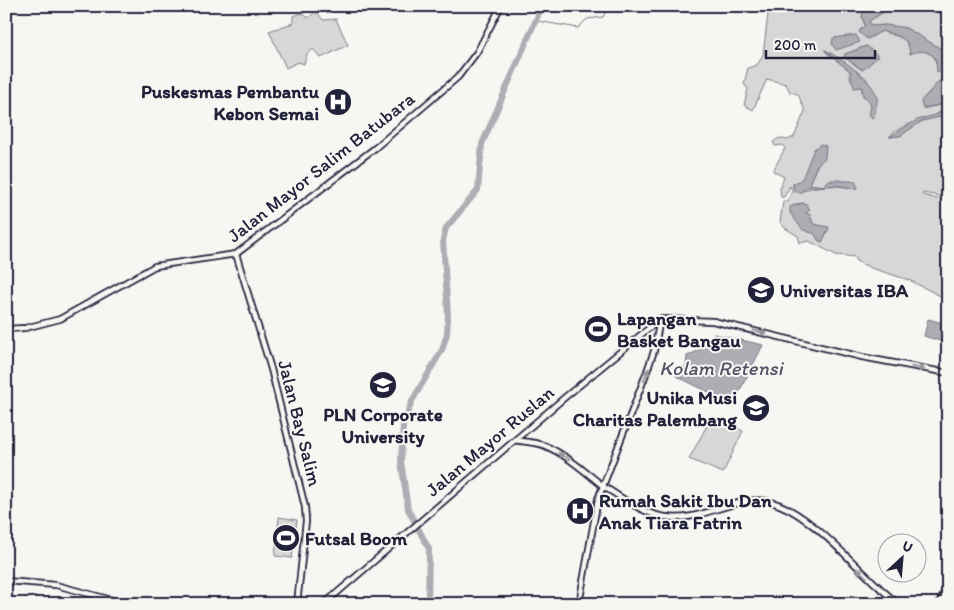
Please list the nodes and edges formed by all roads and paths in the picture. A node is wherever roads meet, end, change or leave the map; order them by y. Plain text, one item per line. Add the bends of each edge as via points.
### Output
1 (501, 6) edge
2 (236, 254) junction
3 (660, 319) junction
4 (6, 329) edge
5 (948, 374) edge
6 (515, 440) junction
7 (604, 484) junction
8 (6, 581) edge
9 (948, 586) edge
10 (127, 604) edge
11 (297, 604) edge
12 (324, 604) edge
13 (579, 604) edge
14 (899, 604) edge
15 (939, 604) edge

1 - 2 street, Jalan Mayor Salim Batubara via 477,52 458,77 375,148
2 - 4 street, Jalan Mayor Salim Batubara via 155,266 60,319
2 - 11 street, Jalan Bay Salim via 271,369 305,507
3 -> 5 street via 713,321
3 - 6 street, Jalan Mayor Ruslan
7 -> 3 street via 652,359
7 -> 6 street via 551,449
6 - 12 street, Jalan Mayor Ruslan
7 - 13 street
14 -> 7 street via 810,524 781,506 759,501 744,502 693,516 667,518 637,507
8 - 10 street via 56,585
9 - 15 main road

